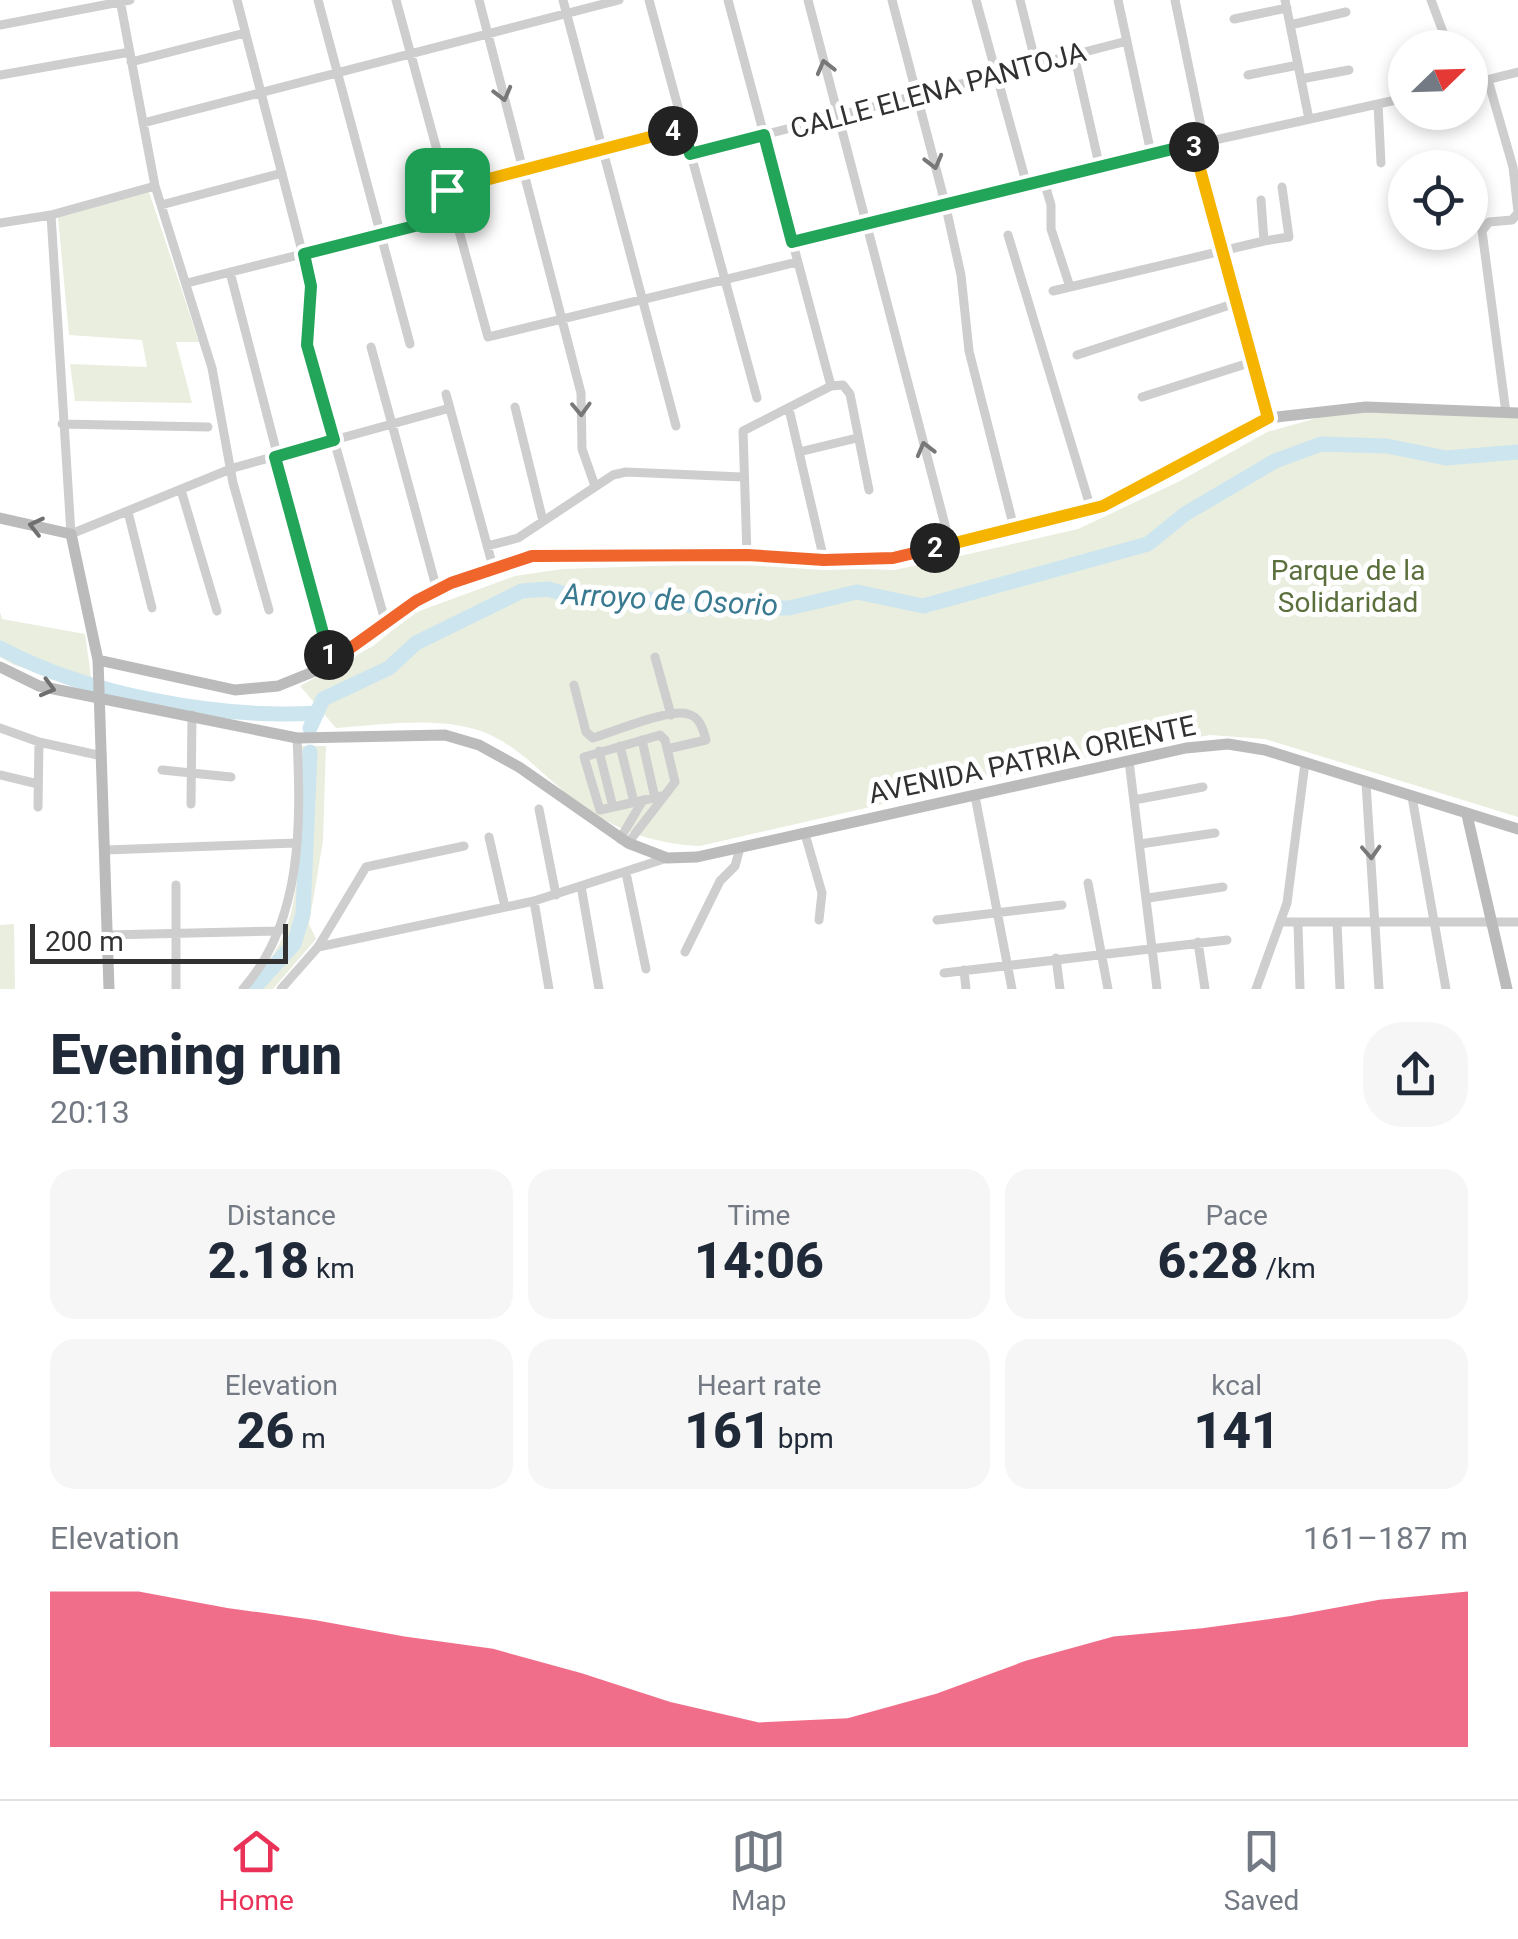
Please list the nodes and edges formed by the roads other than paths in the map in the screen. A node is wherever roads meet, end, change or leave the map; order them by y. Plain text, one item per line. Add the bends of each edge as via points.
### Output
1 (236, 0) edge
2 (318, 0) edge
3 (396, 0) edge
4 (479, 0) edge
5 (563, 0) edge
6 (619, 0) edge
7 (649, 0) edge
8 (728, 0) edge
9 (808, 0) edge
10 (892, 0) edge
11 (976, 0) edge
12 (1020, 0) edge
13 (1118, 0) edge
14 (1175, 0) edge
15 (1432, 0) edge
16 (123, 1) edge
17 (1286, 4) edge
18 (1346, 12) dead end
19 (567, 14) junction
20 (1234, 20) dead end
21 (0, 25) edge
22 (1290, 25) junction
23 (1443, 30) edge
24 (245, 32) junction
25 (488, 34) junction
26 (1127, 42) junction
27 (411, 54) junction
28 (1074, 54) junction
29 (131, 57) junction
30 (1036, 64) junction
31 (1298, 65) junction
32 (1349, 70) dead end
33 (337, 72) junction
34 (1518, 72) edge
35 (0, 74) edge
36 (997, 74) junction
37 (1248, 75) dead end
38 (1301, 79) junction
39 (1488, 80) joint
40 (261, 92) junction
41 (917, 95) junction
42 (1388, 102) edge
43 (1378, 104) junction
44 (838, 116) junction
45 (1309, 119) junction
46 (143, 123) junction
47 (684, 128) junction
48 (764, 135) junction
49 (1199, 142) junction
50 (603, 149) junction
51 (1151, 153) junction
52 (690, 154) junction
53 (1381, 163) dead end
54 (1099, 164) junction
55 (523, 170) junction
56 (282, 172) junction
57 (1043, 178) junction
58 (1026, 182) junction
59 (154, 186) junction
60 (1282, 186) dead end
61 (447, 190) junction
62 (1261, 200) dead end
63 (945, 203) junction
64 (161, 205) junction
65 (1518, 212) edge
66 (52, 215) junction
67 (454, 216) junction
68 (0, 223) edge
69 (866, 223) junction
70 (381, 235) junction
71 (1008, 236) dead end
72 (1264, 241) junction
73 (792, 242) junction
74 (1224, 250) junction
75 (304, 254) junction
76 (797, 262) junction
77 (230, 272) junction
78 (724, 281) junction
79 (188, 283) junction
80 (1070, 287) junction
81 (1053, 290) dead end
82 (644, 301) junction
83 (1236, 303) junction
84 (563, 322) junction
85 (410, 344) dead end
86 (372, 351) dead end
87 (1077, 354) dead end
88 (1252, 362) junction
89 (831, 386) junction
90 (446, 394) dead end
91 (1142, 397) dead end
92 (757, 398) dead end
93 (514, 407) dead end
94 (450, 408) junction
95 (790, 410) junction
96 (1512, 413) edge
97 (1268, 418) junction
98 (62, 424) junction
99 (392, 424) junction
100 (676, 426) dead end
101 (208, 427) dead end
102 (857, 438) junction
103 (334, 440) junction
104 (799, 452) junction
105 (275, 457) junction
106 (233, 468) junction
107 (742, 477) junction
108 (595, 486) junction
109 (181, 490) junction
110 (869, 490) dead end
111 (1090, 509) junction
112 (128, 512) junction
113 (0, 518) edge
114 (543, 521) junction
115 (1014, 528) junction
116 (71, 534) junction
117 (950, 544) junction
118 (486, 546) junction
119 (747, 555) junction
120 (824, 560) junction
121 (493, 568) junction
122 (438, 590) junction
123 (152, 608) dead end
124 (218, 610) dead end
125 (269, 610) dead end
126 (386, 624) junction
127 (655, 656) dead end
128 (331, 662) junction
129 (98, 664) junction
130 (0, 667) edge
131 (574, 684) dead end
132 (100, 694) junction
133 (671, 714) junction
134 (192, 715) junction
135 (0, 728) edge
136 (297, 738) junction
137 (642, 740) junction
138 (39, 742) junction
139 (620, 746) junction
140 (667, 749) junction
141 (599, 752) junction
142 (102, 756) junction
143 (1129, 761) junction
144 (1305, 762) junction
145 (162, 770) dead end
146 (191, 772) junction
147 (0, 774) edge
148 (231, 777) dead end
149 (1366, 783) junction
150 (38, 784) junction
151 (1203, 787) dead end
152 (975, 796) junction
153 (658, 797) junction
154 (1412, 797) junction
155 (1134, 800) junction
156 (638, 802) junction
157 (191, 804) dead end
158 (38, 807) dead end
159 (613, 807) junction
160 (539, 809) dead end
161 (1467, 814) junction
162 (639, 817) junction
163 (1518, 829) edge
164 (806, 834) junction
165 (1214, 834) dead end
166 (490, 837) dead end
167 (624, 841) junction
168 (296, 843) junction
169 (1140, 844) junction
170 (464, 846) dead end
171 (740, 848) junction
172 (106, 850) junction
173 (667, 858) junction
174 (626, 873) junction
175 (1088, 883) dead end
176 (176, 884) dead end
177 (581, 886) junction
178 (1223, 887) dead end
179 (556, 895) junction
180 (1148, 898) junction
181 (534, 901) junction
182 (1062, 905) dead end
183 (505, 907) junction
184 (999, 912) junction
185 (820, 920) dead end
186 (937, 920) dead end
187 (1280, 922) junction
188 (1374, 922) junction
189 (1434, 922) junction
190 (1490, 922) junction
191 (1518, 922) edge
192 (1337, 923) junction
193 (1298, 924) junction
194 (279, 931) junction
195 (174, 934) junction
196 (108, 935) junction
197 (1227, 940) dead end
198 (1198, 942) junction
199 (1154, 945) junction
200 (318, 947) junction
201 (684, 952) dead end
202 (1104, 952) junction
203 (1056, 958) junction
204 (1010, 964) junction
205 (646, 969) dead end
206 (964, 970) junction
207 (944, 973) dead end
208 (109, 989) edge
209 (176, 989) edge
210 (243, 989) edge
211 (281, 989) edge
212 (549, 989) edge
213 (599, 989) edge
214 (966, 989) edge
215 (1012, 989) edge
216 (1060, 989) edge
217 (1108, 989) edge
218 (1157, 989) edge
219 (1204, 989) edge
220 (1256, 989) edge
221 (1300, 989) edge
222 (1340, 989) edge
223 (1379, 989) edge
224 (1446, 989) edge
225 (1507, 989) edge

1 - 24 street
2 - 33 street
3 - 27 street
4 - 25 street
5 - 19 street
6 - 19 street
7 - 47 street
8 - 48 street
44 -> 9 street
10 - 41 street
11 - 36 street
12 - 30 street
13 - 26 street
14 - 49 street
15 - 23 street
16 - 21 street
16 - 29 street
17 - 20 street
17 - 22 street
18 - 22 street
19 - 25 street
19 - 50 street
22 - 31 street
24 - 29 street
24 - 40 street
25 - 27 street
25 -> 55 street
26 - 28 street, CALLE ELENA PANTOJA
26 - 51 street
27 - 33 street
27 - 61 street
28 - 30 street, CALLE ELENA PANTOJA
28 - 54 street
29 - 35 street
29 - 46 street
30 - 36 street, CALLE ELENA PANTOJA
31 - 37 street
31 - 38 street
32 - 38 street
33 - 40 street
33 - 70 street
34 - 39 street
36 - 41 street, CALLE ELENA PANTOJA
36 - 58 street
38 - 45 street
39 - 65 street via 1513,167
40 - 46 street
40 - 56 street
41 - 44 street, CALLE ELENA PANTOJA
41 -> 63 street
42 - 43 street
43 - 45 street
43 - 53 street
44 - 48 street, CALLE ELENA PANTOJA
44 - 69 street
45 - 49 street
46 - 59 street
47 - 50 street
47 - 52 street
48 - 52 street, CALLE ELENA PANTOJA
48 - 73 street
49 - 51 street
49 - 74 street
50 - 55 street
50 - 82 street
51 - 54 street
52 - 78 street
54 - 57 street
55 - 61 street
55 - 84 street
56 - 64 street
56 - 75 street
57 - 58 street
57 - 80 street
58 - 63 street
59 - 64 street
59 - 66 street
60 - 72 street via 1289,237
61 - 67 street
62 - 72 street
63 - 69 street
63 - 115 street via 968,351
64 - 79 street
65 - 96 street via 1512,220 1483,225
66 - 68 street
66 - 98 street
67 - 70 street
67 - 84 street via 488,337
69 - 73 street
117 -> 69 street
70 - 75 street
70 - 85 street
71 - 111 street
72 - 74 street
73 - 76 street
74 - 80 street
74 - 83 street
75 - 77 street
75 - 103 street via 311,286 307,345
76 - 78 street
76 - 89 street
77 - 79 street
77 - 105 street
78 - 82 street
78 - 92 street
79 - 106 street
80 - 81 street
82 - 84 street
82 - 100 street
83 - 87 street
83 - 88 street
84 -> 108 street via 581,393 582,449
86 - 99 street
88 - 91 street
88 - 97 street
89 - 95 street
89 - 102 street via 848,388
90 - 94 street
93 - 114 street
94 - 99 street
94 - 118 street
95 - 104 street
95 - 107 street via 743,431
96 - 97 street via 1366,407
97 - 111 street
98 - 101 street
98 - 116 street
99 - 103 street
99 - 122 street
102 - 104 street
102 - 110 street
103 - 105 street
103 - 126 street
104 - 120 street
105 - 106 street
105 - 128 street
106 - 109 street
106 - 125 street
107 - 108 street via 626,472
107 - 119 street
108 - 114 street
109 - 112 street
109 - 124 street
111 - 115 street
112 - 116 street
112 - 123 street
116 -> 113 street
114 - 118 street via 518,538
115 - 117 street
116 - 129 street
117 - 120 street via 893,558
118 - 121 street
119 - 120 street
119 - 121 street via 532,556
121 - 122 street
122 - 126 street
126 - 128 street
127 - 133 street
128 - 129 street via 278,686 235,690
129 - 132 street
130 -> 132 street, AVENIDA PATRIA ORIENTE via 39,686
131 - 133 street via 593,738
132 - 134 street, AVENIDA PATRIA ORIENTE
132 - 142 street
133 - 140 street via 692,715 706,740
134 - 136 street, AVENIDA PATRIA ORIENTE
134 - 146 street
135 - 138 street
136 - 167 street, AVENIDA PATRIA ORIENTE via 412,733 479,745
136 - 168 street
137 - 139 street
137 - 140 street via 660,735
137 - 153 street
138 - 142 street
138 - 150 street
139 - 141 street
139 - 156 street
140 - 153 street via 674,782
141 - 159 street
141 - 159 street via 584,760 596,806
142 - 172 street
143 - 144 street, AVENIDA PATRIA ORIENTE via 1228,744
143 - 152 street, AVENIDA PATRIA ORIENTE
143 - 155 street
144 - 149 street, AVENIDA PATRIA ORIENTE
144 - 187 street
145 - 146 street
146 - 148 street
146 - 157 street
147 - 150 street
149 - 154 street, AVENIDA PATRIA ORIENTE
149 -> 188 street
150 - 158 street
151 - 155 street
152 - 164 street, AVENIDA PATRIA ORIENTE
152 - 184 street
153 - 156 street
153 - 162 street
154 - 161 street, AVENIDA PATRIA ORIENTE
154 - 189 street
155 - 169 street
156 - 159 street
156 - 162 street
160 - 179 street
161 - 163 street, AVENIDA PATRIA ORIENTE
161 - 190 street
162 - 167 street
164 - 171 street, AVENIDA PATRIA ORIENTE
164 - 185 street via 822,893
165 - 169 street
166 - 183 street
167 - 173 street, AVENIDA PATRIA ORIENTE
168 - 172 street
168 - 194 street
169 - 180 street
170 - 200 street via 369,865
171 - 173 street, AVENIDA PATRIA ORIENTE
171 - 201 street via 736,866 720,881
172 - 196 street
173 - 174 street, AVENIDA PATRIA ORIENTE
174 - 177 street, AVENIDA PATRIA ORIENTE
174 - 205 street
175 - 202 street
176 - 195 street
177 - 179 street, AVENIDA PATRIA ORIENTE
177 - 213 street
178 - 180 street
179 - 181 street, AVENIDA PATRIA ORIENTE
180 - 199 street
181 - 183 street, AVENIDA PATRIA ORIENTE
181 - 212 street
182 - 184 street
183 - 200 street, AVENIDA PATRIA ORIENTE
184 - 186 street
184 - 204 street
187 - 193 street
187 - 220 street
188 - 189 street
188 - 192 street
188 - 223 street
189 - 190 street
189 - 224 street
190 - 191 street
190 - 225 street
192 - 193 street
192 - 222 street
193 - 221 street
194 - 195 street
194 - 210 street
195 - 196 street
195 - 209 street
196 - 208 street
197 - 198 street
198 - 199 street
198 - 219 street
199 - 202 street
199 - 218 street
200 - 211 street
202 - 203 street
202 - 217 street
203 - 204 street
203 - 216 street
204 - 206 street
204 - 215 street
206 - 207 street
206 - 214 street

